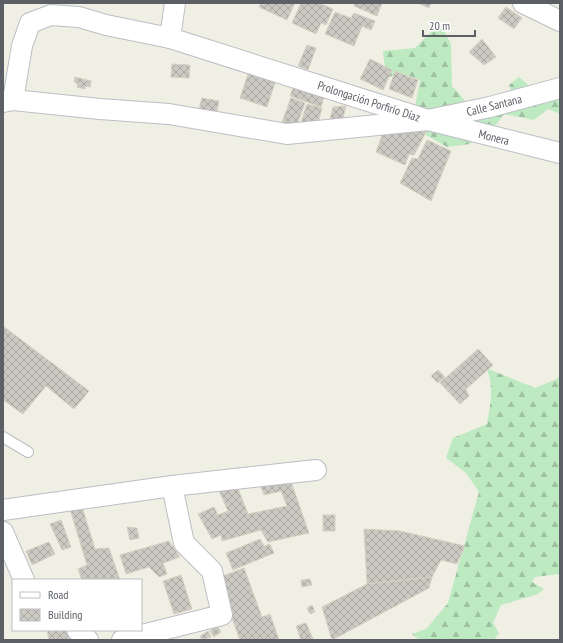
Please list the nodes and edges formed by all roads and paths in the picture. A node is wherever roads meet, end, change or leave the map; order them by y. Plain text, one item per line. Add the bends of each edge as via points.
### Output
1 (175, 3) edge
2 (523, 3) edge
3 (560, 21) edge
4 (170, 38) junction
5 (11, 64) edge
6 (560, 88) edge
7 (8, 101) edge
8 (428, 120) junction
9 (560, 153) edge
10 (3, 437) edge
11 (28, 452) dead end
12 (316, 470) dead end
13 (172, 486) junction
14 (3, 510) edge
15 (3, 532) edge
16 (24, 579) edge
17 (78, 631) edge
18 (180, 633) edge
19 (88, 640) edge
20 (122, 640) edge

1 - 4 street
2 - 3 street
4 - 5 street, Prolongación Porfirio Díaz via 78,17 51,15 30,23 22,46
4 - 8 street, Prolongación Porfirio Díaz
5 - 7 street, Prolongación Porfirio Díaz
6 - 8 street, Calle Santana
7 - 8 street, Prolongación Porfirio Díaz via 169,114 287,134
8 - 9 street, Monera
10 - 11 lane
12 - 13 street
13 - 14 street
13 - 18 street via 184,542 212,572 222,615
15 - 16 street
17 - 19 street
18 - 20 street

